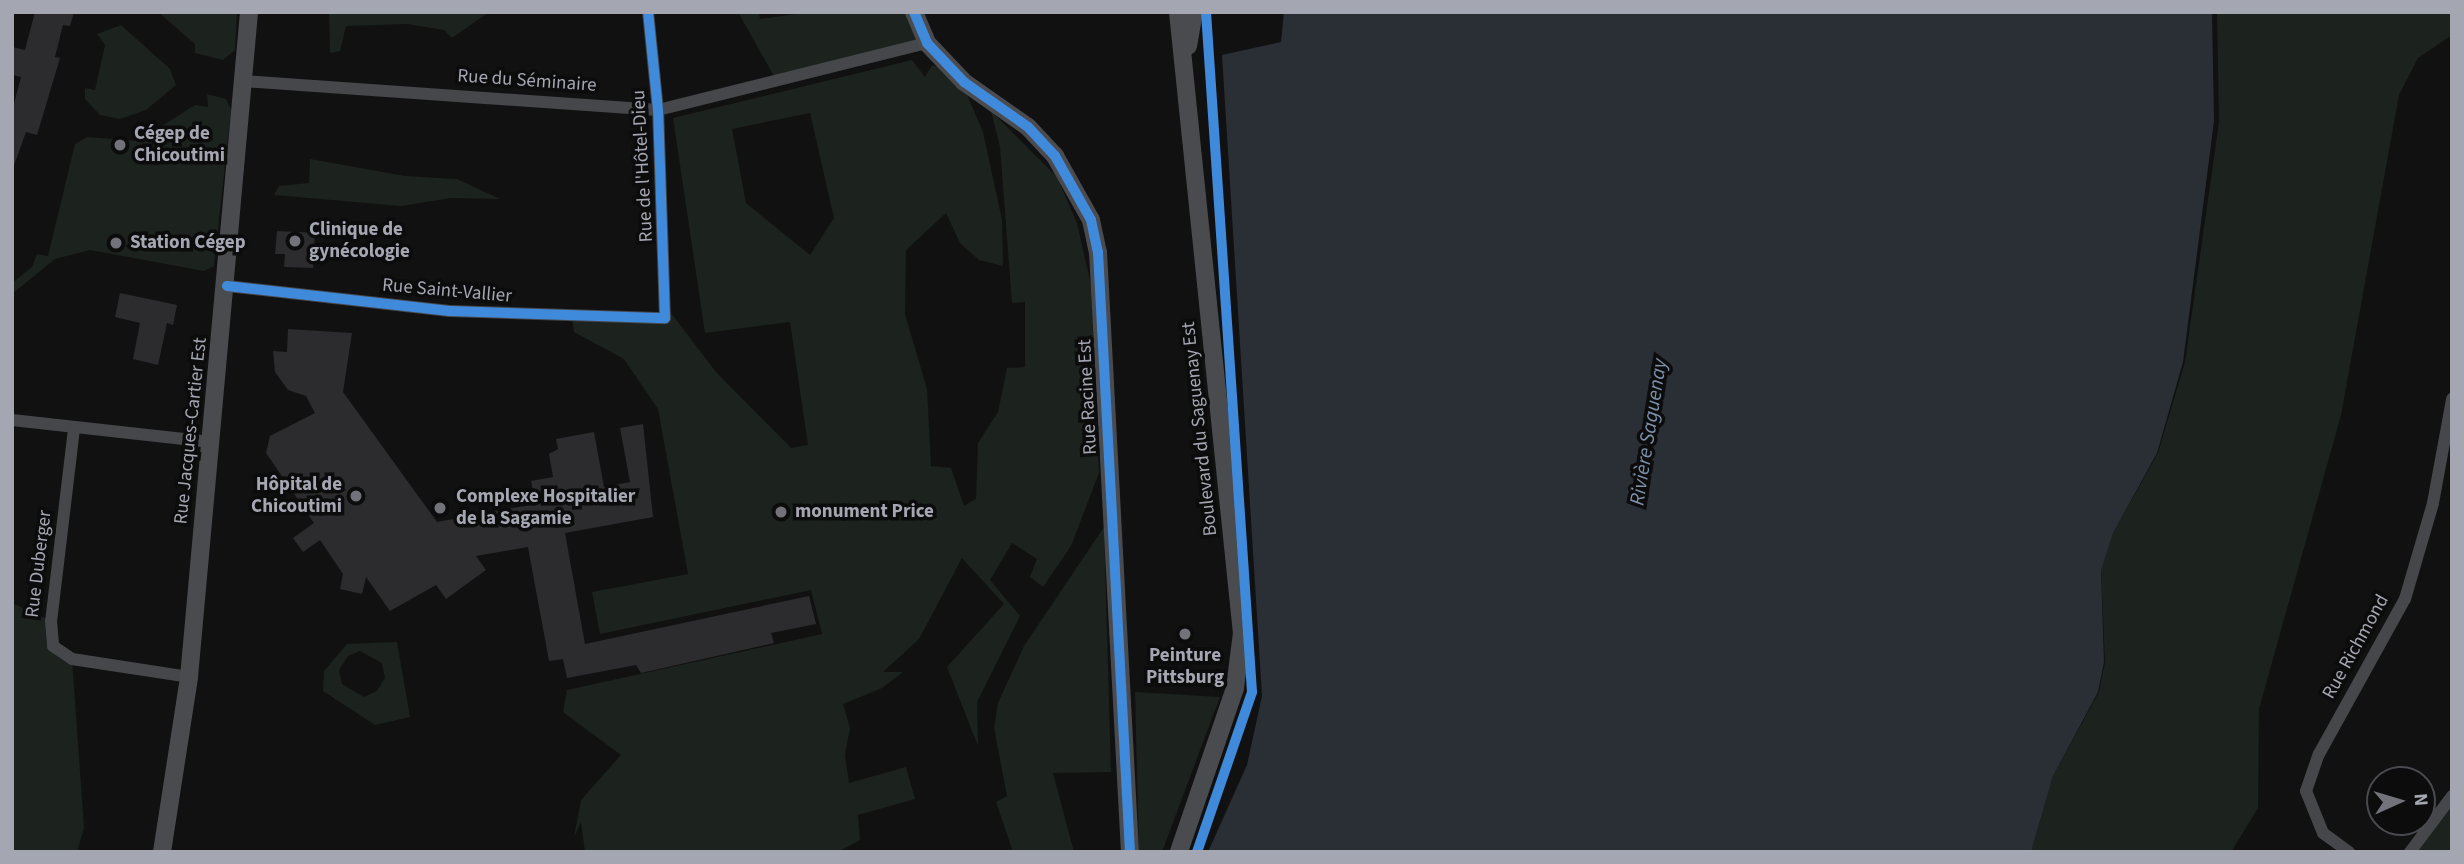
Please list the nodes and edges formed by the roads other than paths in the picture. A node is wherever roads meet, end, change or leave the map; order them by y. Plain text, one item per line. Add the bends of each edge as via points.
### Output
1 (249, 12) edge
2 (648, 12) edge
3 (914, 12) edge
4 (925, 12) edge
5 (1178, 12) edge
6 (1194, 12) edge
7 (927, 43) junction
8 (1185, 66) junction
9 (243, 81) junction
10 (658, 110) junction
11 (227, 286) junction
12 (665, 318) joint
13 (2452, 399) edge
14 (12, 421) edge
15 (74, 429) junction
16 (211, 442) junction
17 (189, 677) junction
18 (1202, 782) junction
19 (2452, 796) edge
20 (162, 852) edge
21 (1128, 852) edge
22 (1171, 852) edge
23 (1180, 852) edge
24 (2349, 852) edge
25 (2410, 852) edge

1 - 9 main road, Rue Jacques-Cartier Est
2 - 10 street, Rue de l'Hôtel-Dieu
3 - 7 main road, Rue Racine Est
4 - 7 main road
5 - 8 main road, Boulevard du Saguenay Est
6 - 8 main road, Boulevard du Saguenay Est
7 - 10 street, Rue du Séminaire
7 - 21 main road, Rue Racine Est via 964,82 1028,127 1078,190 1091,220 1098,253 1130,817
8 - 18 main road, Boulevard du Saguenay Est via 1241,633 1235,688
9 - 10 street, Rue du Séminaire
9 - 11 main road, Rue Jacques-Cartier Est
10 - 12 street, Rue de l'Hôtel-Dieu
11 - 12 street, Rue Saint-Vallier via 450,311
11 - 16 main road, Rue Jacques-Cartier Est
13 - 24 street, Rue Richmond via 2433,503 2405,599 2319,754 2306,791 2323,833
14 - 15 street
15 - 16 street
15 - 17 street, Rue Duberger via 51,621 53,646 72,659
16 - 17 main road, Rue Jacques-Cartier Est
17 - 20 main road, Rue Jacques-Cartier Est
18 - 22 main road, Boulevard du Saguenay Est
18 - 23 main road, Boulevard du Saguenay Est
19 - 25 street

